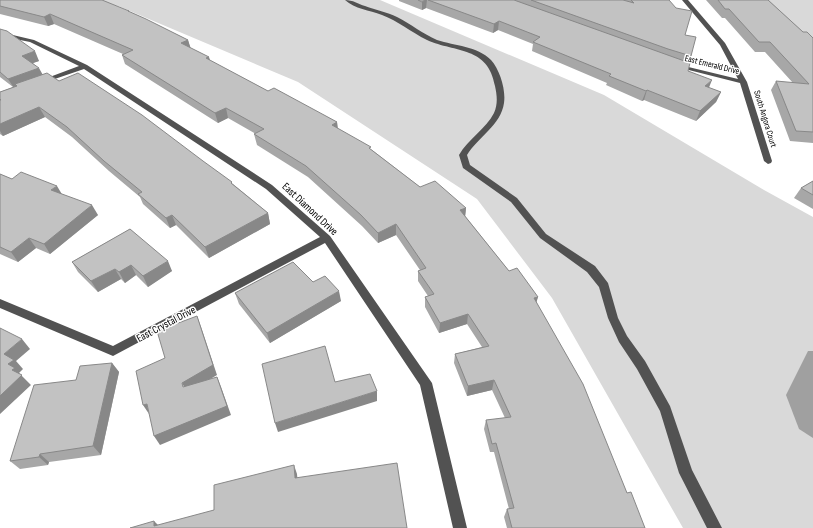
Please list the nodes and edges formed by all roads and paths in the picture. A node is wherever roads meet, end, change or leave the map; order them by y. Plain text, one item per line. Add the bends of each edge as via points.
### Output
1 (348, 0) edge
2 (685, 0) edge
3 (0, 34) edge
4 (670, 64) edge
5 (85, 66) junction
6 (743, 82) junction
7 (36, 84) edge
8 (768, 161) dead end
9 (327, 238) junction
10 (0, 303) edge
11 (460, 528) edge
12 (715, 528) edge

1 - 12 street via 354,6 390,16 436,41 480,54 491,62 496,71 500,104 489,126 467,146 463,155 466,166 514,200 543,236 591,269 604,286 613,318 666,410 686,473
2 - 6 street, South Angora Court via 723,44
3 - 5 street, East Diamond Drive via 32,41
4 - 6 street, East Emerald Drive
5 - 7 street
5 - 9 street, East Diamond Drive via 269,186
6 - 8 street, South Angora Court
9 - 10 street, East Crystal Drive via 113,352
9 - 11 street, East Diamond Drive via 426,383

